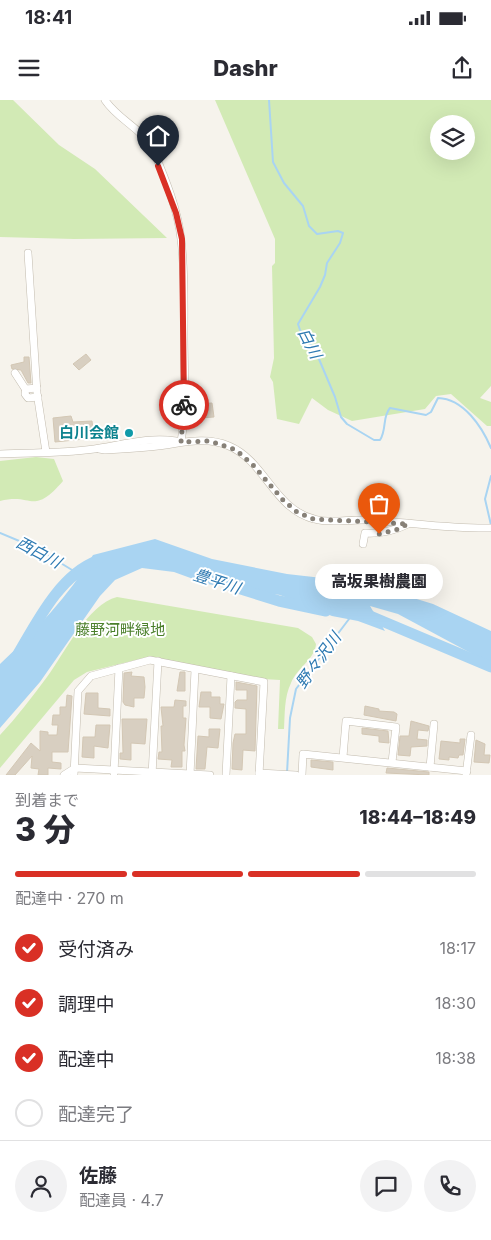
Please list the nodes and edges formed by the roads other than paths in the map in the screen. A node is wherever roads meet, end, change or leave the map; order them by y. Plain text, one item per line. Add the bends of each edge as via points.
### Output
1 (104, 100) edge
2 (28, 253) dead end
3 (15, 373) dead end
4 (37, 388) junction
5 (26, 390) junction
6 (38, 397) junction
7 (181, 442) junction
8 (46, 452) junction
9 (0, 454) edge
10 (408, 524) junction
11 (491, 528) edge
12 (363, 544) dead end
13 (158, 661) junction
14 (119, 668) junction
15 (194, 670) junction
16 (231, 676) junction
17 (434, 724) dead end
18 (471, 735) dead end
19 (342, 757) junction
20 (392, 762) junction
21 (430, 767) junction
22 (75, 772) edge
23 (114, 773) edge
24 (152, 773) edge
25 (467, 773) edge
26 (259, 774) edge
27 (282, 774) edge
28 (64, 775) edge
29 (190, 775) edge
30 (210, 775) edge
31 (226, 775) edge
32 (296, 775) edge
33 (302, 775) edge

1 - 7 street via 148,142 154,152 182,239 185,420
2 - 4 street
3 - 5 street
4 - 5 street
4 - 6 street
5 - 6 street via 27,398
6 - 8 street
7 - 8 street via 162,439
7 - 10 street via 210,441 236,450 283,500 297,512 313,519
8 - 9 street
10 - 11 street
10 - 12 street via 379,534 365,533
13 - 14 street
13 - 15 street
13 - 24 street
14 - 22 street via 91,676 78,691
14 - 23 street
15 - 16 street
15 - 29 street
16 - 26 street via 264,682
16 - 31 street
17 - 21 street
18 - 25 street
19 - 20 street
19 - 20 street via 346,721 396,727
19 - 33 street via 303,754
20 - 21 street
21 - 25 street
22 - 23 street
22 - 28 street
23 - 24 street
24 - 29 street
26 - 27 street
27 - 32 street
29 - 30 street

